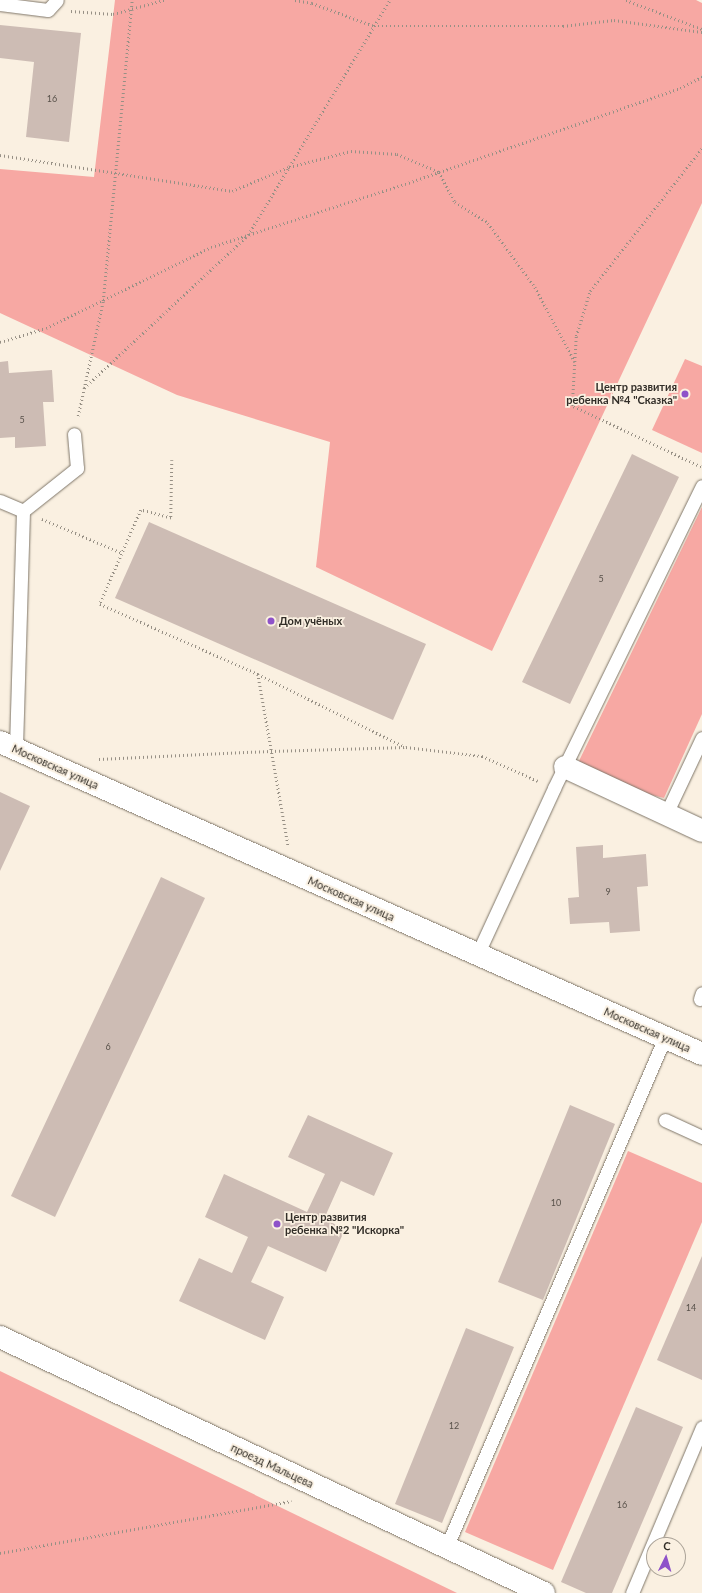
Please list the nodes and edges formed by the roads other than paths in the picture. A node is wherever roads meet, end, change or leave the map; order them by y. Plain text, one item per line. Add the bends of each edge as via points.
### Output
1 (57, 0) edge
2 (0, 4) edge
3 (74, 434) road end
4 (702, 486) edge
5 (0, 501) edge
6 (23, 511) junction
7 (702, 738) edge
8 (8, 746) edge
9 (564, 768) junction
10 (666, 814) junction
11 (702, 831) edge
12 (477, 955) junction
13 (665, 1038) junction
14 (702, 1054) edge
15 (665, 1120) dead end
16 (702, 1137) edge
17 (0, 1336) edge
18 (702, 1427) edge
19 (446, 1548) junction
20 (544, 1593) edge
21 (632, 1593) edge

1 - 2 lane via 48,10
3 - 6 lane via 77,468
4 - 9 lane
5 - 6 lane
6 - 8 lane
7 - 10 lane
8 - 12 street, Московская улица
9 - 10 street
9 - 12 lane
10 - 11 street
12 - 13 street, Московская улица
13 - 14 street, Московская улица
13 - 19 lane
15 - 16 lane
17 - 19 street, проезд Мальцева
18 - 21 lane
19 - 20 street, проезд Мальцева

